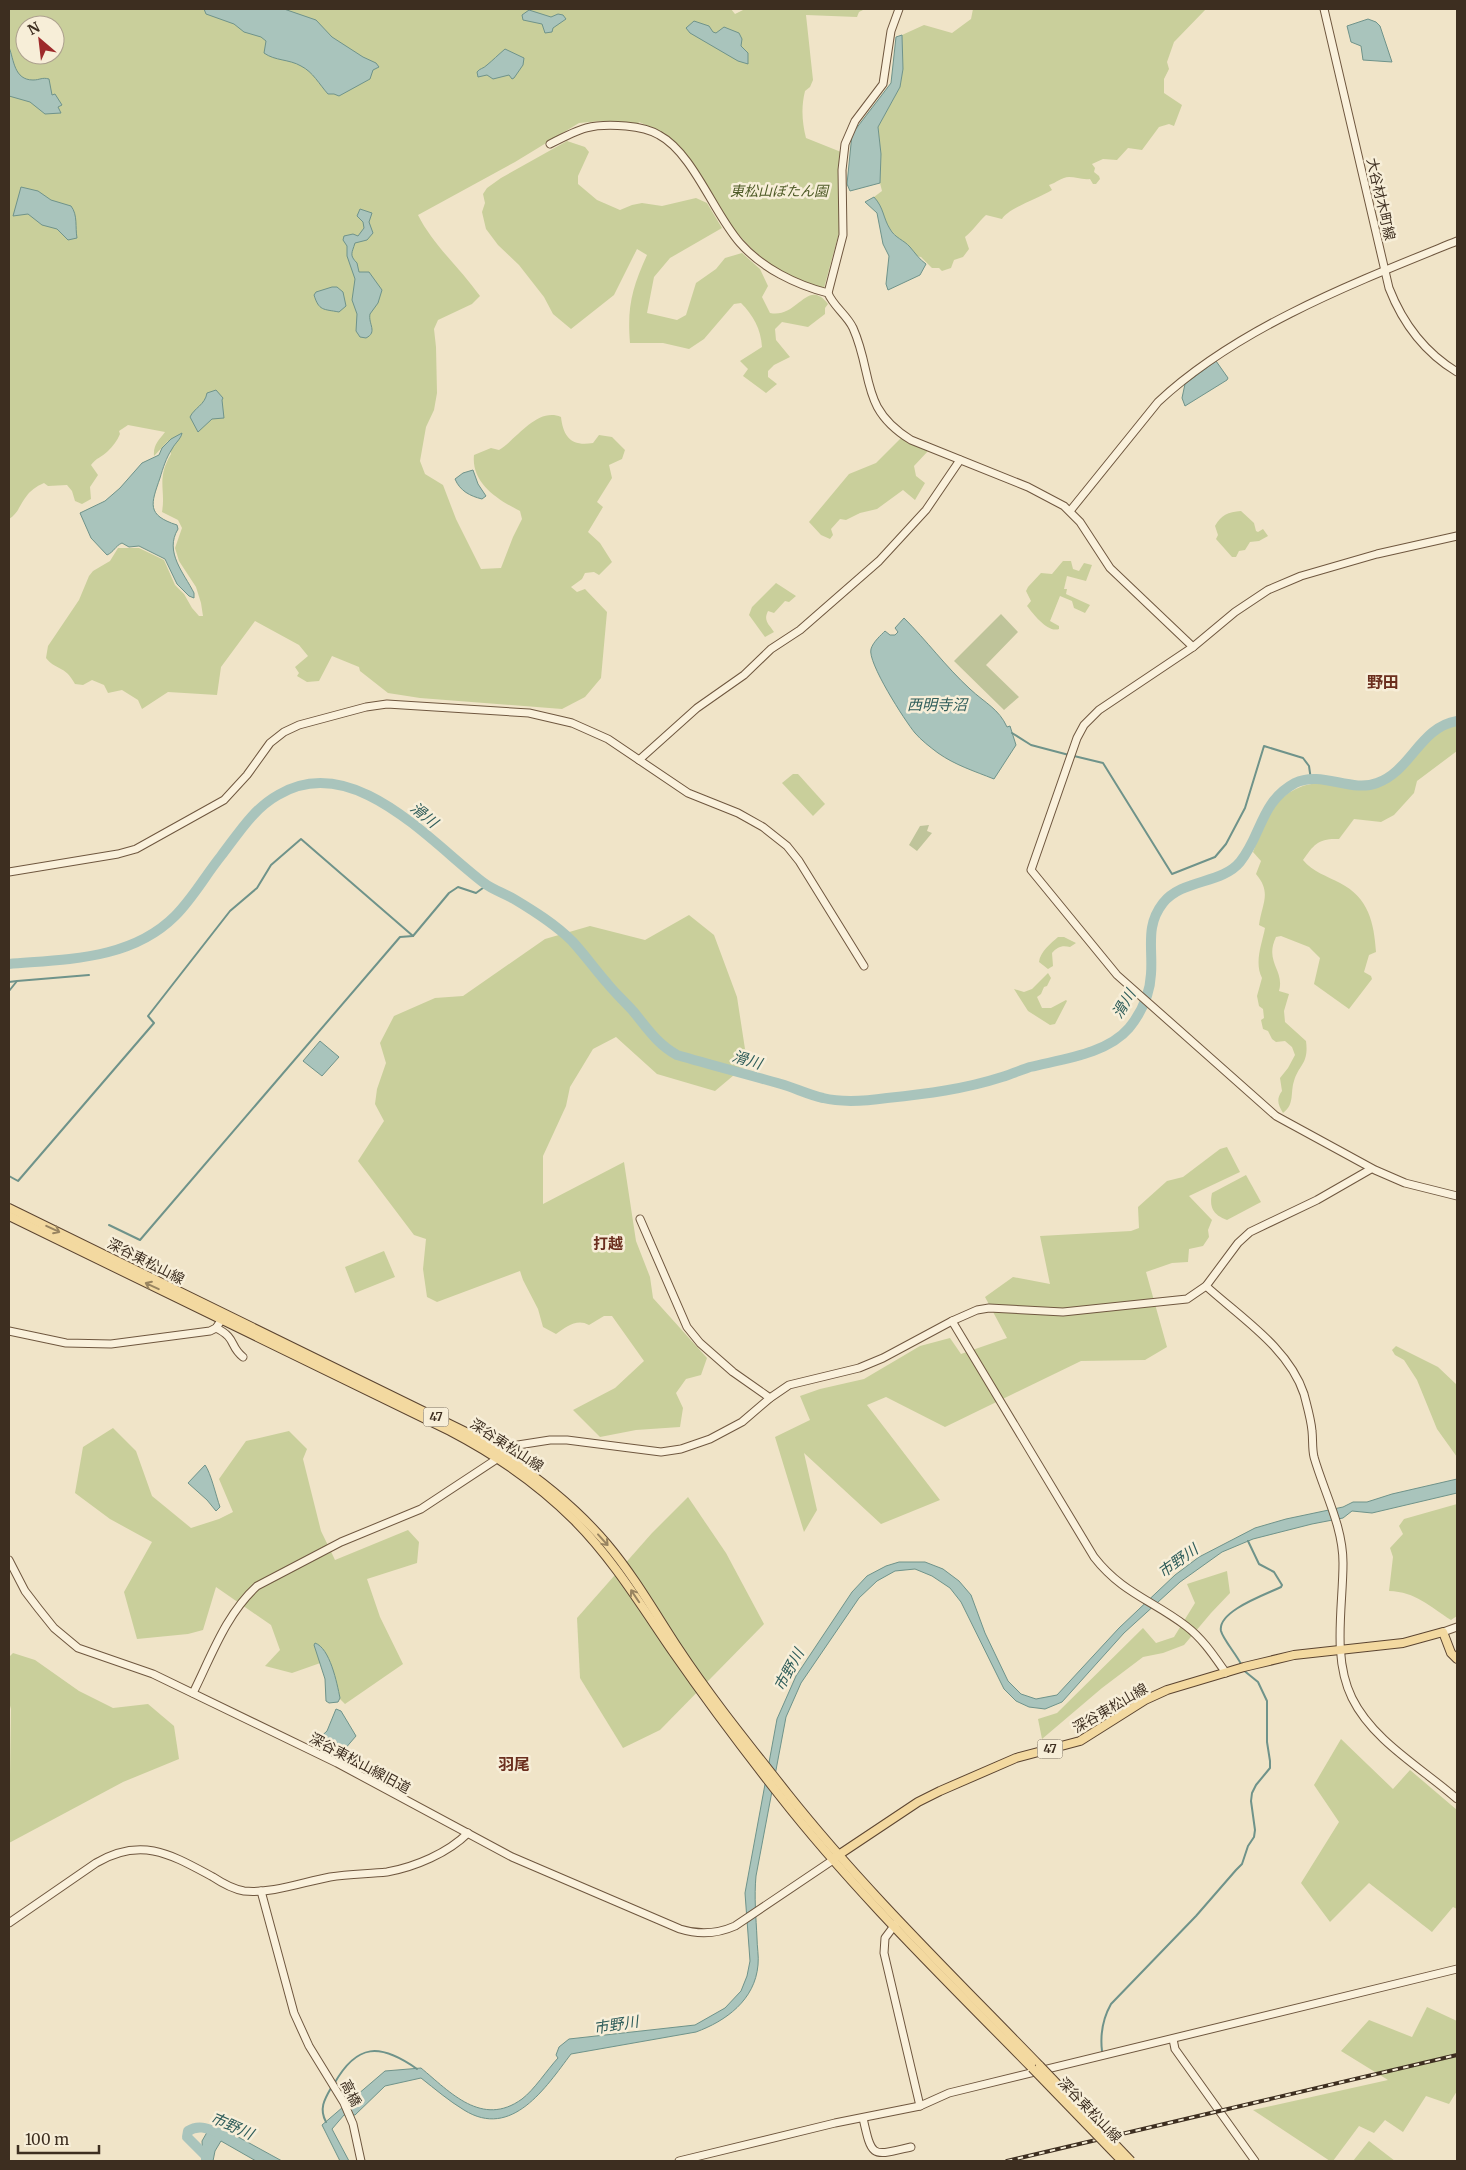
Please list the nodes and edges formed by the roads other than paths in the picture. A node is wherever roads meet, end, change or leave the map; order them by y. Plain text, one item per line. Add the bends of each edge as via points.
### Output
1 (899, 9) edge
2 (1324, 9) edge
3 (550, 144) dead end
4 (1457, 241) edge
5 (1385, 270) junction
6 (828, 293) junction
7 (1457, 372) edge
8 (960, 460) junction
9 (1070, 511) junction
10 (1457, 536) edge
11 (1192, 647) junction
12 (639, 760) junction
13 (9, 872) edge
14 (864, 966) dead end
15 (1371, 1169) junction
16 (1457, 1196) edge
17 (9, 1208) edge
18 (9, 1216) edge
19 (640, 1218) dead end
20 (1206, 1286) junction
21 (223, 1317) junction
22 (952, 1320) junction
23 (216, 1328) junction
24 (9, 1331) edge
25 (243, 1357) dead end
26 (770, 1398) junction
27 (501, 1457) junction
28 (9, 1560) edge
29 (1457, 1627) edge
30 (1443, 1632) junction
31 (1340, 1650) junction
32 (1457, 1659) edge
33 (1226, 1673) junction
34 (193, 1693) junction
35 (1457, 1799) edge
36 (468, 1833) junction
37 (835, 1858) junction
38 (261, 1891) junction
39 (896, 1923) junction
40 (9, 1924) edge
41 (1457, 1970) edge
42 (1173, 2039) junction
43 (1036, 2067) junction
44 (920, 2106) junction
45 (863, 2118) junction
46 (912, 2147) dead end
47 (361, 2161) edge
48 (679, 2161) edge
49 (1122, 2161) edge
50 (1131, 2161) edge
51 (1255, 2161) edge

1 - 6 street via 891,31 883,84 855,121 845,144 843,235
2 - 5 street, 大谷材木町線
3 - 6 street via 580,128 595,126 635,127 660,135 693,172 729,230 755,258 797,283
4 - 5 street
5 - 7 street, 大谷材木町線 via 1389,288 1406,324 1432,353
5 - 9 street via 1236,342 1172,389
6 - 8 street via 853,328 873,401 880,413 911,440
8 - 9 street via 1028,487
8 - 12 street via 926,510 873,567 800,630 771,649 744,675 697,708
9 - 11 street via 1110,568
10 - 11 street via 1377,554 1283,583 1253,599
11 - 15 street via 1099,710 1084,726 1032,867 1035,876 1099,954 1154,1010 1276,1116
12 - 13 street via 608,739 572,722 545,715 398,704 366,707 284,732 270,743 247,776 224,800 136,849
12 - 14 street via 688,792 763,827 787,846
15 - 16 street via 1405,1183
15 - 20 street via 1317,1200 1250,1232
17 -> 21 main road, 深谷東松山線 / 47
21 -> 18 main road, 深谷東松山線 / 47
19 - 26 street via 687,1326 700,1343 733,1372
20 - 22 street via 1187,1299 1171,1302 1063,1312 989,1308
20 - 31 street via 1272,1346 1293,1370 1303,1394 1312,1428 1314,1457 1330,1501 1343,1560
21 - 23 street
21 - 27 main road, 深谷東松山線 / 47
22 - 26 street via 883,1358 859,1368 789,1385
22 - 33 street via 1094,1558 1114,1580 1186,1627 1203,1642
23 - 24 street via 111,1344 66,1343
23 - 25 street via 227,1333
26 - 27 street via 742,1422 710,1439 681,1449 661,1452 550,1440 518,1445
27 - 34 street via 421,1509 341,1542 257,1586 239,1604
27 - 37 main road, 深谷東松山線 / 47 via 565,1501 607,1544 757,1760
28 - 34 street, 深谷東松山線旧道 via 25,1591 54,1628 70,1642
29 - 30 street
30 - 31 main road, 深谷東松山線 / 47 via 1403,1643
30 - 32 main road via 1451,1653
31 - 33 main road, 深谷東松山線 / 47 via 1306,1653
31 - 35 street via 1348,1688 1362,1716 1381,1737
33 - 37 main road, 深谷東松山線 / 47 via 1152,1696 1080,1741 1016,1758 940,1791 918,1802
34 - 36 street, 深谷東松山線旧道 via 337,1763
36 - 37 street, 深谷東松山線旧道 via 551,1875 680,1929 705,1933 735,1926
36 - 38 street via 445,1851 405,1868 332,1877
37 - 39 main road, 深谷東松山線 / 47
38 - 40 street via 243,1891 170,1855 146,1850 125,1852 96,1863
38 - 47 street, 高橋 via 294,2013 353,2124
39 - 43 main road, 深谷東松山線 / 47
39 - 44 street via 885,1938 884,1953
41 - 42 street
42 - 44 street via 949,2093
42 - 51 street via 1176,2049
43 - 49 main road, 深谷東松山線 / 47, bridge
43 - 50 main road, 深谷東松山線 / 47, bridge
44 - 45 street
45 - 46 street via 869,2145 876,2152 882,2154
45 - 48 street

